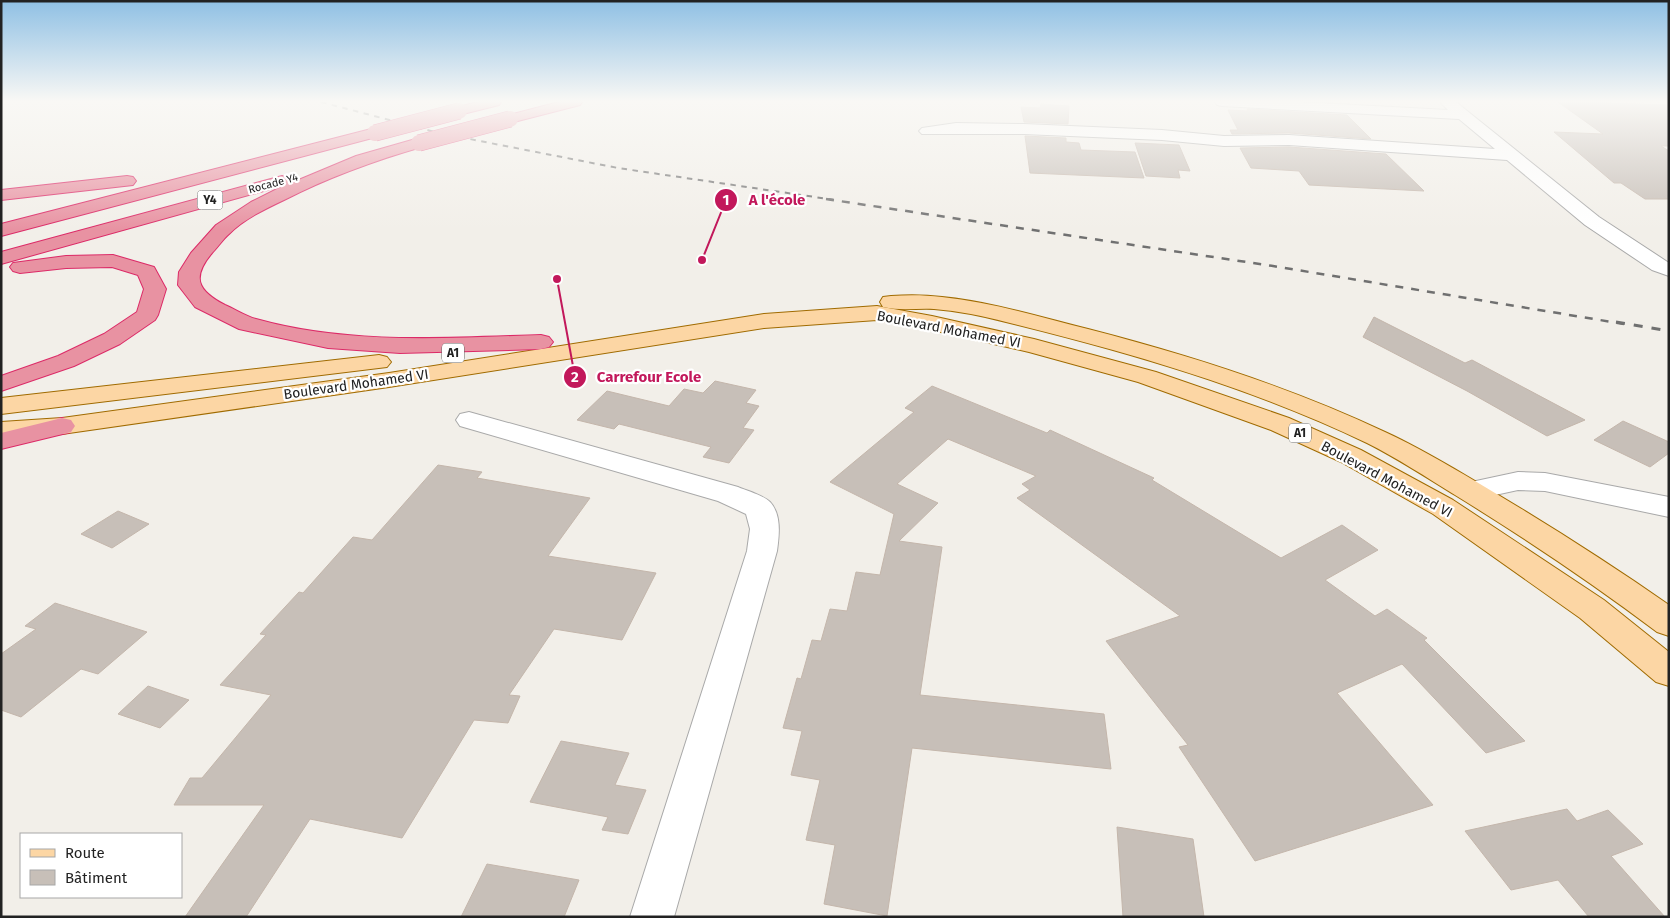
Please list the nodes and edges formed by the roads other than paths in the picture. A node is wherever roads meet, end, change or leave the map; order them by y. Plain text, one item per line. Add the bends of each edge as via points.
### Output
1 (326, 145) edge
2 (327, 145) edge
3 (412, 145) edge
4 (1365, 145) edge
5 (1500, 145) edge
6 (379, 154) junction
7 (1512, 154) junction
8 (1, 195) edge
9 (1, 230) edge
10 (1, 258) edge
11 (1, 269) edge
12 (1669, 270) edge
13 (541, 342) junction
14 (1, 384) edge
15 (1, 406) edge
16 (469, 420) dead end
17 (62, 426) junction
18 (1, 430) edge
19 (1, 440) edge
20 (1472, 491) junction
21 (1669, 507) edge
22 (1669, 623) edge
23 (1669, 672) edge
24 (652, 917) edge

1 - 8 highway via 174,174
2 - 9 highway, Rocade Y4 / Y4
3 - 6 highway, Rocade Y4 / Y4, bridge
4 - 7 street
5 - 7 street
6 - 10 highway, Rocade Y4 / Y4
6 - 13 highway via 308,181 257,206 230,225 198,256 189,272 189,285 203,302 247,324 328,341 400,346
7 - 12 street via 1592,221
11 - 14 highway via 113,261 147,271 155,289 147,315 112,339 66,361
13 - 15 main road, Boulevard Mohamed VI / A1
13 - 20 main road, Boulevard Mohamed VI / A1 via 805,305 942,303 1098,338 1242,382 1378,438
16 - 24 street via 728,494 759,508 765,529 762,551
17 - 18 main road, Boulevard Mohamed VI / A1
17 - 19 highway
17 - 23 main road, Boulevard Mohamed VI / A1 via 389,380 764,321 877,313 1034,346 1147,377 1280,424 1342,452 1443,507 1592,609
20 - 21 street via 1518,481 1545,482
20 - 22 main road, Boulevard Mohamed VI / A1 via 1606,576

